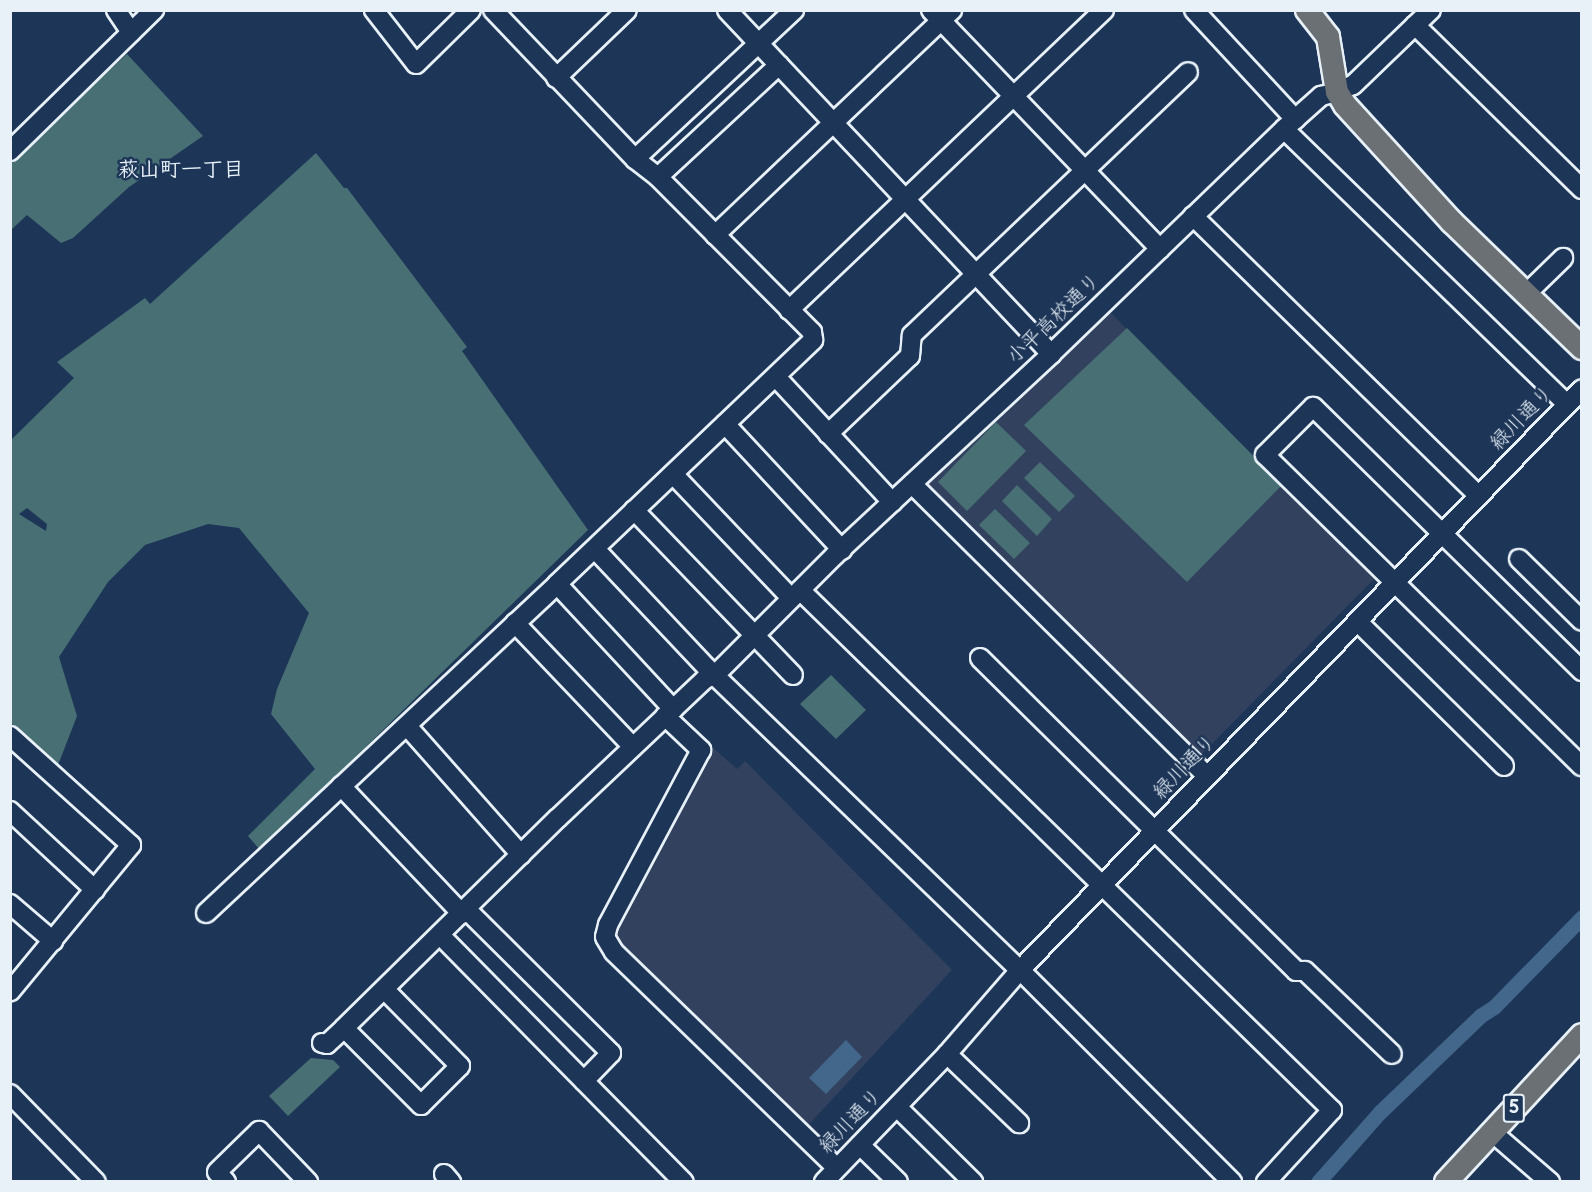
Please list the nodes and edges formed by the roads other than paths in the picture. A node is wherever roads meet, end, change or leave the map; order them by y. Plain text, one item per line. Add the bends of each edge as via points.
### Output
1 (116, 10) edge
2 (153, 10) edge
3 (374, 10) edge
4 (471, 10) edge
5 (493, 10) edge
6 (627, 10) edge
7 (727, 10) edge
8 (794, 10) edge
9 (1104, 10) edge
10 (1194, 10) edge
11 (1307, 10) edge
12 (1431, 10) edge
13 (941, 14) edge
14 (1415, 25) junction
15 (131, 32) junction
16 (758, 44) junction
17 (779, 65) junction
18 (1188, 72) dead end
19 (556, 78) junction
20 (1337, 92) junction
21 (1012, 96) junction
22 (832, 122) junction
23 (1290, 124) junction
24 (10, 151) edge
25 (635, 159) junction
26 (1085, 170) junction
27 (658, 177) junction
28 (1581, 189) edge
29 (905, 199) junction
30 (1193, 216) junction
31 (715, 235) junction
32 (1160, 249) junction
33 (1563, 258) dead end
34 (976, 274) junction
35 (1526, 294) junction
36 (789, 310) junction
37 (1581, 348) edge
38 (1051, 354) junction
39 (776, 377) junction
40 (1575, 401) edge
41 (725, 424) junction
42 (828, 434) junction
43 (673, 474) junction
44 (912, 484) junction
45 (1479, 496) junction
46 (892, 502) junction
47 (634, 510) junction
48 (1442, 534) junction
49 (595, 549) junction
50 (842, 550) junction
51 (1519, 559) dead end
52 (557, 584) junction
53 (1396, 584) junction
54 (795, 594) junction
55 (1581, 621) edge
56 (1358, 622) junction
57 (515, 623) junction
58 (756, 635) junction
59 (980, 658) dead end
60 (1581, 671) edge
61 (716, 674) junction
62 (794, 675) dead end
63 (669, 712) junction
64 (407, 726) junction
65 (10, 736) edge
66 (633, 747) junction
67 (1504, 766) dead end
68 (1581, 766) edge
69 (1207, 776) junction
70 (341, 786) junction
71 (10, 811) edge
72 (1154, 831) junction
73 (521, 855) junction
74 (1103, 884) junction
75 (95, 890) junction
76 (10, 904) edge
77 (206, 912) dead end
78 (464, 912) junction
79 (440, 935) junction
80 (53, 941) junction
81 (1020, 970) junction
82 (384, 989) junction
83 (10, 992) edge
84 (344, 1028) junction
85 (1581, 1035) edge
86 (322, 1043) dead end
87 (948, 1054) junction
88 (1392, 1054) dead end
89 (584, 1081) junction
90 (10, 1094) edge
91 (897, 1107) junction
92 (1019, 1124) dead end
93 (1492, 1132) junction
94 (860, 1145) junction
95 (216, 1178) edge
96 (828, 1178) edge
97 (96, 1182) edge
98 (308, 1182) edge
99 (684, 1182) edge
100 (898, 1182) edge
101 (973, 1182) edge
102 (1232, 1182) edge
103 (1266, 1182) edge
104 (1446, 1182) edge
105 (1550, 1182) edge

1 - 15 street
2 - 15 street
3 - 4 street via 416,64
5 - 19 street
6 - 19 street
7 - 16 street
8 - 16 street
9 - 21 street
10 - 23 street
11 - 20 main road via 1328,37
12 - 14 street, 小平高校通り
13 - 21 street
13 - 22 street
14 - 20 street, 小平高校通り via 1353,85
14 - 28 street
15 - 24 street
16 - 17 street
16 - 25 street
17 - 22 street
17 - 27 street
18 - 26 street
19 - 25 street
20 - 23 street, 小平高校通り via 1321,96
20 - 35 main road via 1389,156
21 - 26 street
21 - 29 street
22 - 29 street
22 - 31 street
23 - 30 street, 小平高校通り
23 - 40 street
25 - 27 street
26 - 32 street
26 - 34 street
27 - 31 street
29 - 34 street
29 - 36 street
30 - 32 street, 小平高校通り
30 - 45 street
31 - 36 street
32 - 38 street, 小平高校通り
33 - 35 street
34 - 38 street
34 - 42 street via 912,335 910,356
35 - 37 main road
36 - 39 street via 812,332 813,340
38 - 44 street, 小平高校通り
39 - 41 street
39 - 42 street
40 - 45 street, 緑川通り
41 - 43 street
41 - 50 street
42 - 46 street
43 - 47 street
43 - 54 street
44 - 46 street, 小平高校通り
44 - 69 street
45 - 48 street, 緑川通り
46 - 50 street, 小平高校通り
47 - 49 street
47 - 58 street
48 - 53 street, 緑川通り
48 - 53 street via 1313,407 1265,455
48 - 60 street
49 - 52 street
49 - 61 street
50 - 54 street, 小平高校通り
51 - 55 street
52 - 57 street
52 - 63 street
53 - 56 street, 緑川通り
53 - 68 street
54 - 58 street, 小平高校通り
54 - 74 street
56 - 67 street
56 - 69 street, 緑川通り
57 - 64 street
57 - 66 street
58 - 61 street, 小平高校通り
58 - 62 street
59 - 72 street
61 - 63 street, 小平高校通り via 705,679
61 - 81 street
63 - 66 street, 小平高校通り
63 - 96 street via 701,750 605,937 614,952
64 - 70 street
64 - 73 street
65 - 75 street via 131,845
66 - 73 street, 小平高校通り
69 - 72 street, 緑川通り
70 - 77 street
70 - 78 street
71 - 75 street
72 - 74 street, 緑川通り
72 - 88 street via 1296,971 1305,971
73 - 78 street, 小平高校通り
74 - 81 street, 緑川通り
74 - 103 street via 1332,1110
75 - 80 street
76 - 80 street
78 - 79 street, 小平高校通り
78 - 89 street via 611,1053
79 - 82 street, 小平高校通り
79 - 89 street
80 - 83 street
81 - 87 street, 緑川通り
81 - 102 street
82 - 84 street, 小平高校通り
82 - 84 street via 460,1066 421,1105
84 - 86 street, 小平高校通り via 327,1044
85 - 93 main road, 5
87 - 91 street, 緑川通り
87 - 92 street
89 - 99 street
90 - 97 street
91 - 94 street, 緑川通り
91 - 101 street
93 - 104 main road, 5
93 - 105 street
94 - 96 street, 緑川通り
94 - 100 street
95 - 98 street via 259,1131

